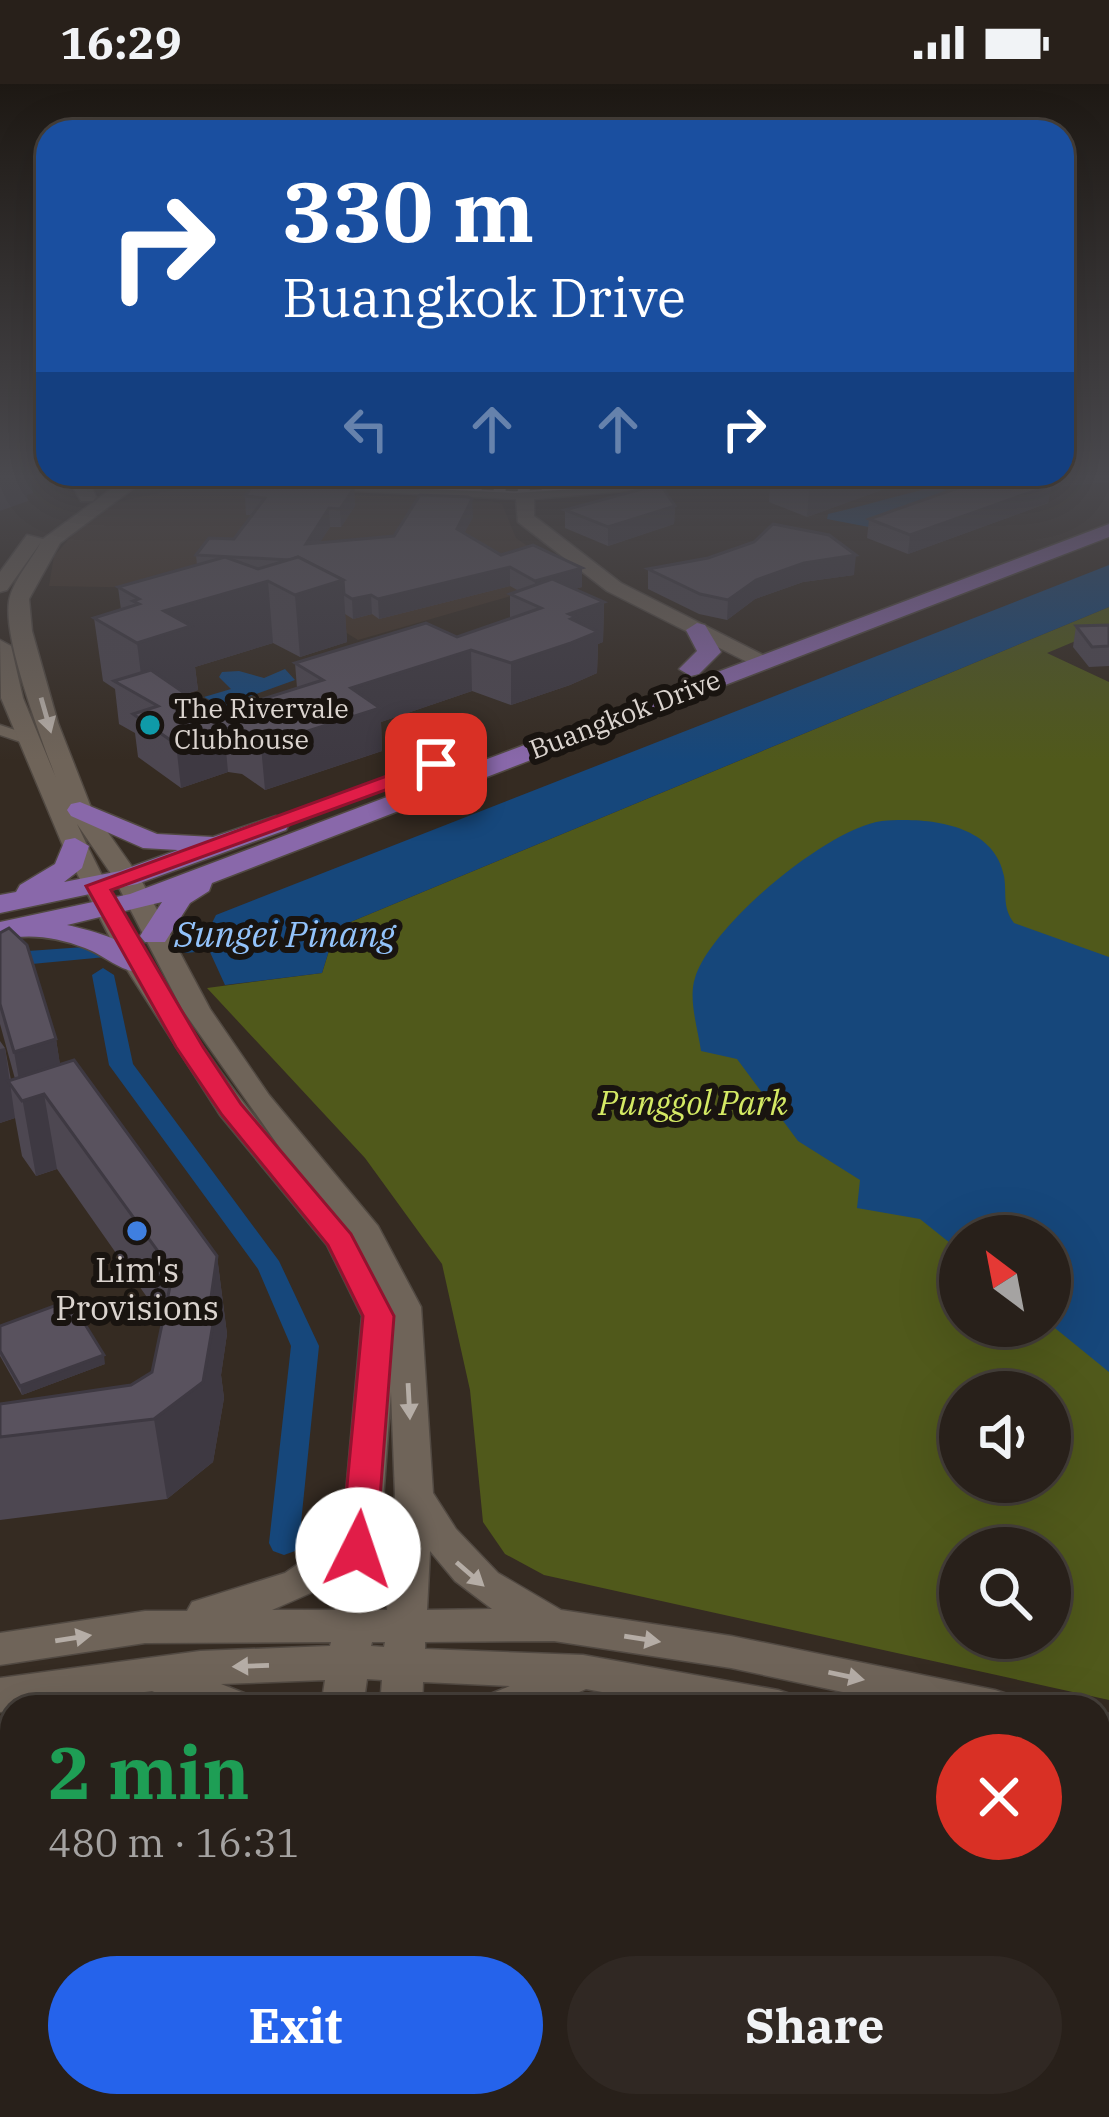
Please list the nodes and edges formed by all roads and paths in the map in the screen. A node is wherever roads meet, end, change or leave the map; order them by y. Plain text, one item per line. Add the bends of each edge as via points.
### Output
1 (35, 571) edge
2 (590, 571) edge
3 (963, 571) edge
4 (993, 571) edge
5 (698, 630) junction
6 (0, 646) edge
7 (749, 657) junction
8 (691, 668) junction
9 (6, 702) edge
10 (0, 730) edge
11 (30, 740) junction
12 (80, 810) junction
13 (74, 847) junction
14 (237, 851) junction
15 (118, 893) junction
16 (0, 902) edge
17 (0, 931) edge
18 (155, 936) junction
19 (139, 965) junction
20 (414, 1494) junction
21 (361, 1510) junction
22 (554, 1625) junction
23 (146, 1627) junction
24 (351, 1643) junction
25 (405, 1644) junction
26 (0, 1649) edge
27 (584, 1672) junction
28 (153, 1674) junction
29 (0, 1695) edge
30 (205, 1695) edge
31 (344, 1695) edge
32 (402, 1695) edge
33 (530, 1695) edge
34 (711, 1695) edge
35 (937, 1695) edge

1 -> 12 main road via 19,599 22,631
2 - 5 main road
3 - 7 main road, Buangkok Drive
4 - 7 main road, Buangkok Drive
5 - 7 main road
5 - 8 main road via 710,652
6 - 9 main road
7 - 8 main road, Buangkok Drive
7 - 14 main road, Buangkok Drive
8 - 14 main road, Buangkok Drive
9 - 11 main road
10 - 11 street
11 - 13 main road
12 - 14 main road via 154,842
12 - 15 main road
13 - 15 main road
13 - 16 main road via 57,878
14 - 15 main road, Buangkok Drive
14 - 18 main road via 179,897
15 - 16 main road, Buangkok Drive
15 - 17 main road, Buangkok Drive
15 - 18 main road
15 - 19 main road
17 - 19 main road via 84,935
18 -> 20 main road via 248,1085 366,1232 404,1307
19 - 21 main road via 231,1109 341,1241 379,1316
20 -> 22 main road via 468,1573
20 - 25 main road
21 - 23 main road via 341,1556 320,1572 259,1600
21 - 24 main road
22 - 25 main road
22 -> 35 main road
23 - 24 main road
26 -> 23 main road
24 - 25 main road
24 -> 28 main road
24 - 31 main road
25 - 27 main road
25 - 32 main road
27 - 33 main road
27 - 34 main road
28 - 29 main road
28 - 30 main road

